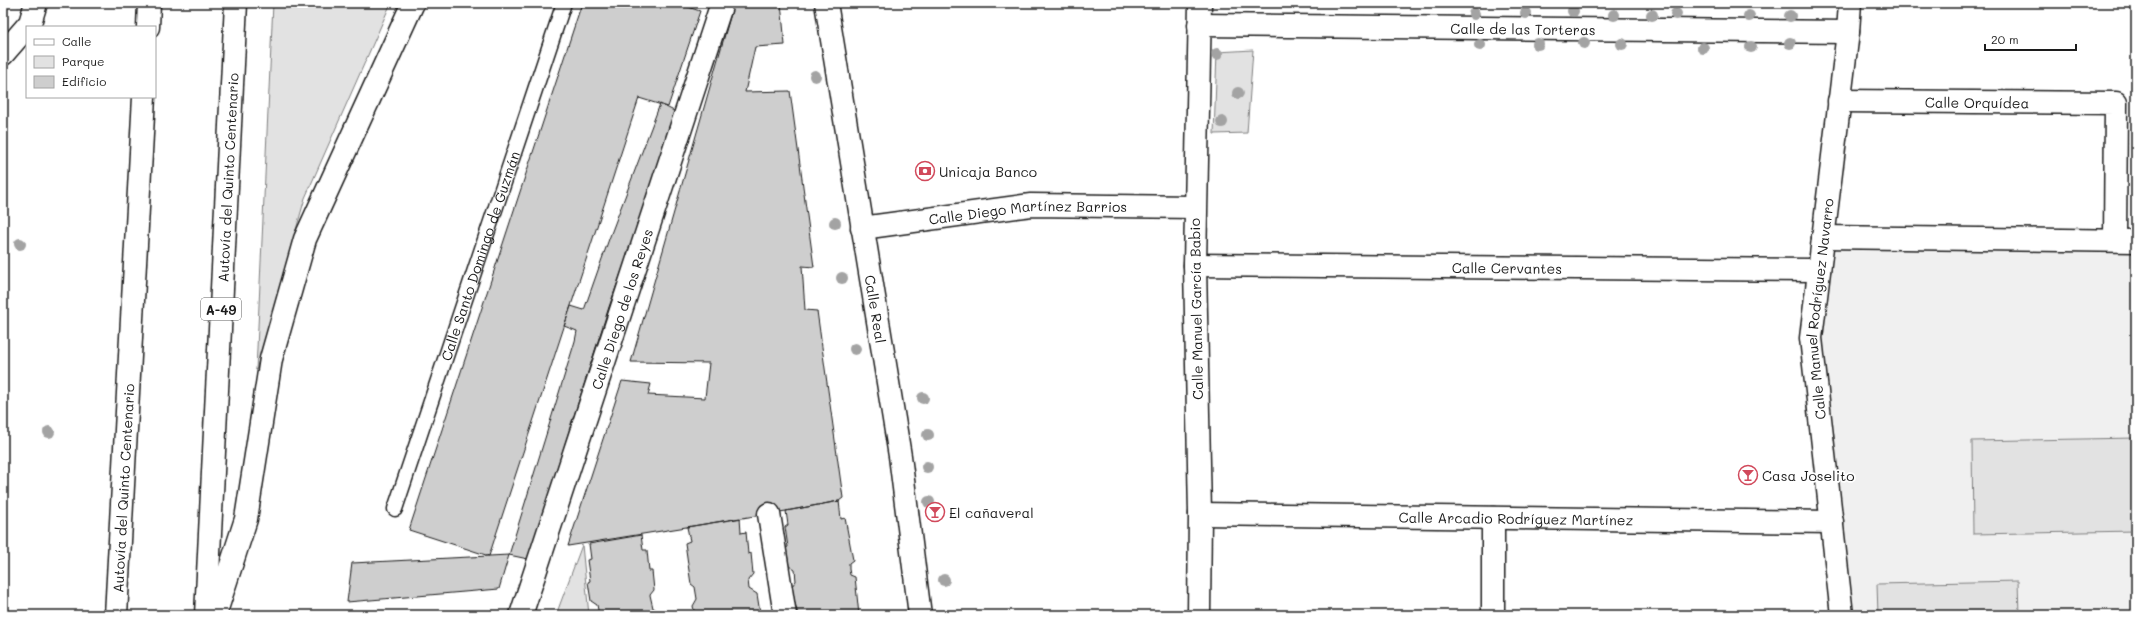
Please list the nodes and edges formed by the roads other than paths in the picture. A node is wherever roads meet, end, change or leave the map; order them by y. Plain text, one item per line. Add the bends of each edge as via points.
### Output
1 (36, 3) edge
2 (149, 3) edge
3 (236, 3) edge
4 (413, 3) edge
5 (564, 3) edge
6 (826, 3) edge
7 (1200, 3) edge
8 (1850, 3) edge
9 (719, 4) edge
10 (1198, 25) junction
11 (27, 26) edge
12 (148, 26) edge
13 (26, 27) edge
14 (1848, 32) junction
15 (3, 54) edge
16 (144, 98) edge
17 (1839, 101) junction
18 (1195, 207) junction
19 (862, 228) junction
20 (1823, 237) junction
21 (2126, 241) edge
22 (1195, 265) junction
23 (1819, 270) junction
24 (396, 509) dead end
25 (769, 514) dead end
26 (1200, 514) junction
27 (1493, 518) junction
28 (1832, 522) junction
29 (116, 615) edge
30 (206, 615) edge
31 (215, 615) edge
32 (521, 615) edge
33 (785, 615) edge
34 (920, 615) edge
35 (1199, 615) edge
36 (1493, 615) edge
37 (1842, 615) edge

1 - 11 main road
2 - 12 main road
3 - 30 main road, Autovía del Quinto Centenario / A-49
4 - 31 main road via 305,239 271,359 246,519
5 - 24 lane, Calle Santo Domingo de Guzmán
6 - 19 main road, Calle Real
7 - 10 main road, Calle Manuel García Babio
8 - 14 main road, Calle Manuel Rodríguez Navarro
9 - 32 main road, Calle Diego de los Reyes
10 - 14 main road, Calle de las Torteras
10 - 18 main road, Calle Manuel García Babio
13 - 15 main road
14 - 17 main road, Calle Manuel Rodríguez Navarro
16 - 29 main road, Autovía del Quinto Centenario
17 - 20 main road, Calle Manuel Rodríguez Navarro
17 - 21 main road, Calle Orquídea via 2116,103
18 - 19 main road, Calle Diego Martínez Barrios via 1031,205
18 - 22 main road, Calle Manuel García Babio
19 - 34 main road, Calle Real via 900,456
20 - 21 main road
20 - 23 main road, Calle Manuel Rodríguez Navarro
22 - 23 main road, Calle Cervantes
22 - 26 main road, Calle Manuel García Babio
23 - 28 main road, Calle Manuel Rodríguez Navarro via 1810,338
25 - 33 main road
26 - 27 main road, Calle Arcadio Rodríguez Martínez
26 - 35 main road, Calle Manuel García Babio
27 - 28 main road, Calle Arcadio Rodríguez Martínez
27 - 36 main road
28 - 37 main road, Calle Manuel Rodríguez Navarro

